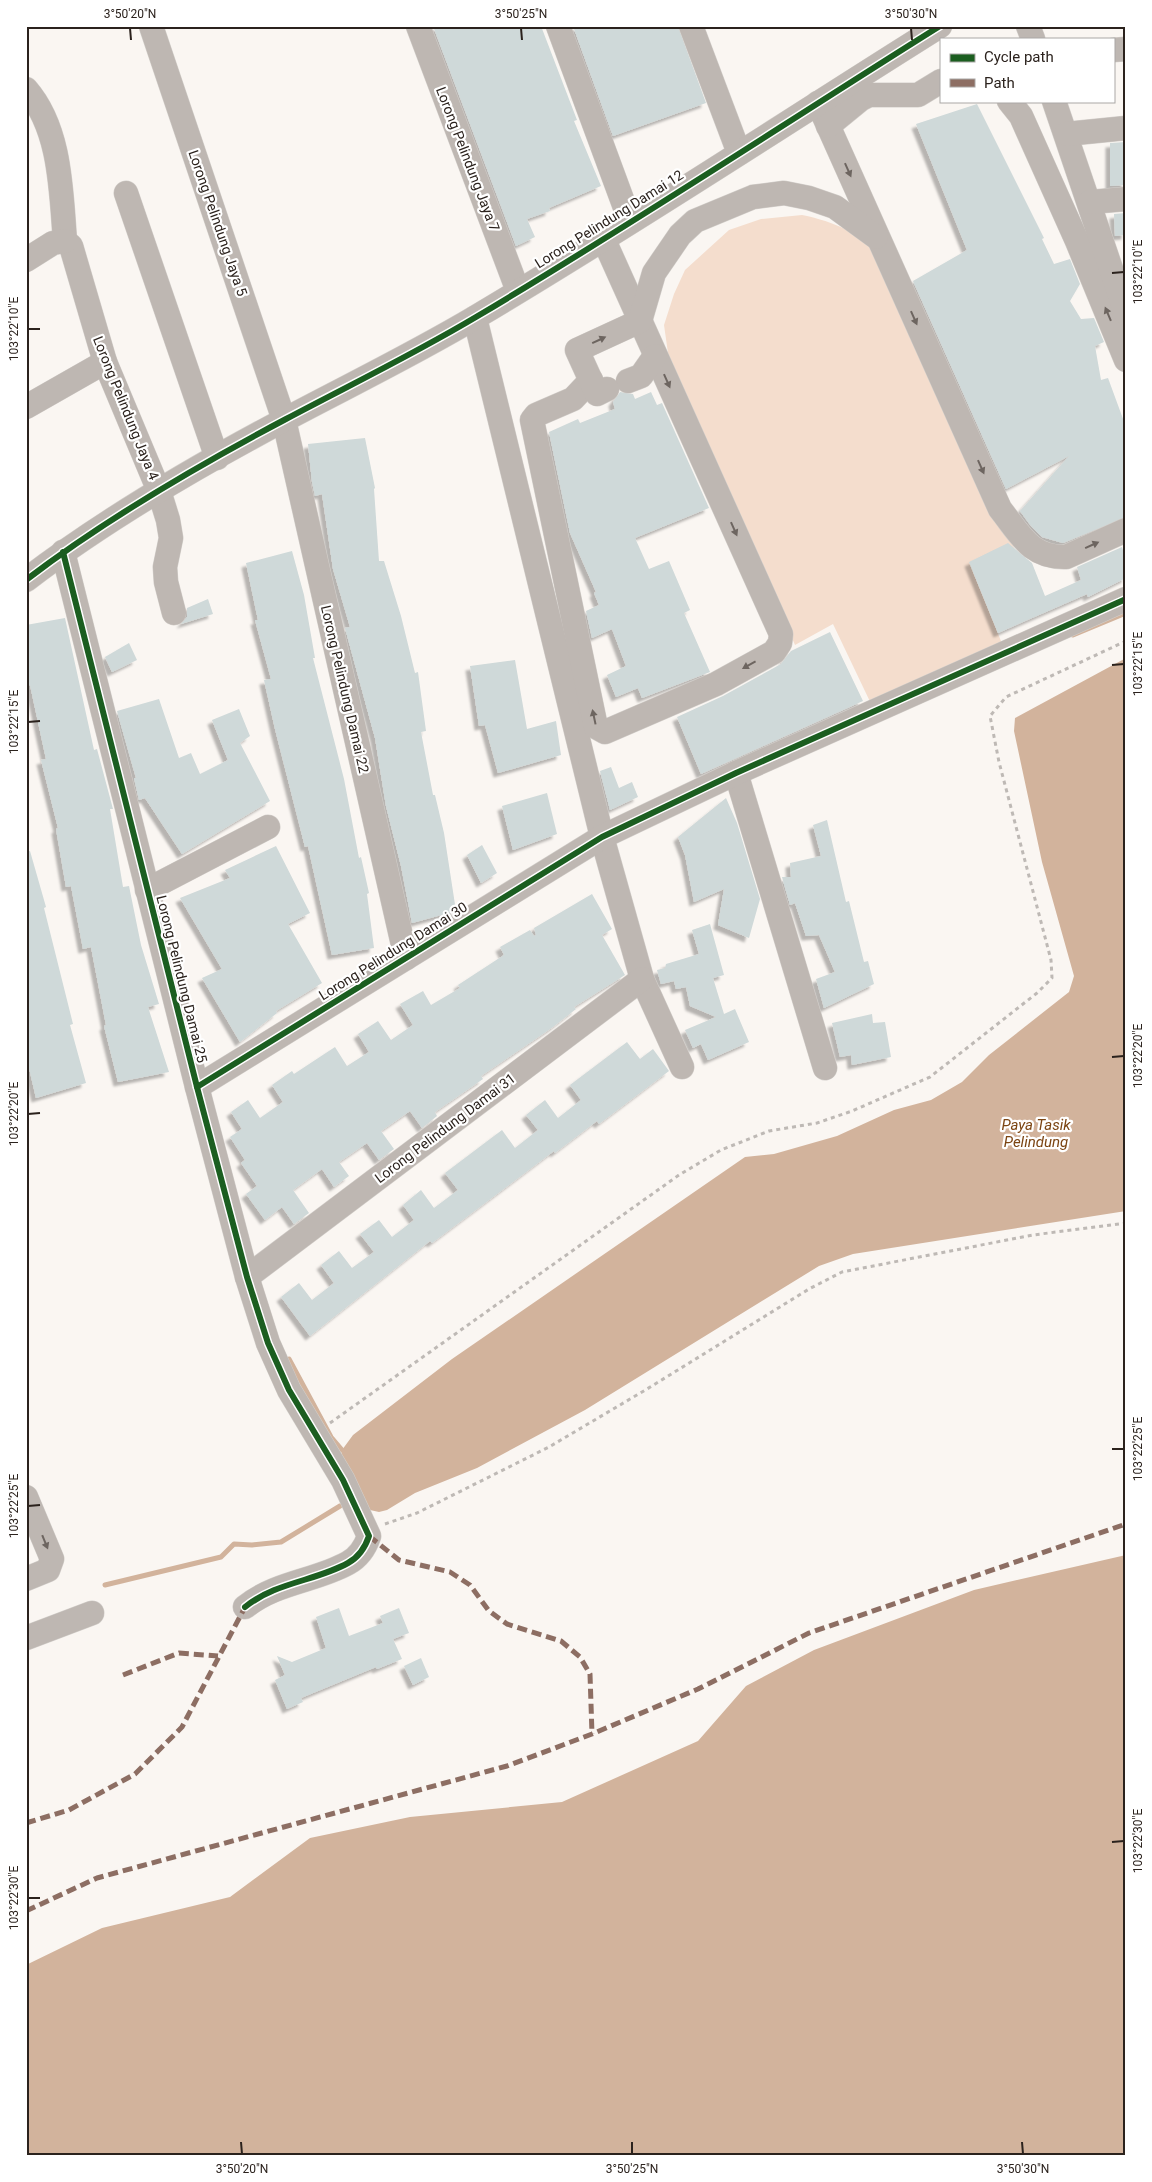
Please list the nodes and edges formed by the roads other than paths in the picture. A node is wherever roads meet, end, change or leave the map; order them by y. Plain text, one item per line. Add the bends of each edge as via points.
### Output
1 (151, 26) edge
2 (418, 26) edge
3 (558, 26) edge
4 (692, 26) edge
5 (940, 26) edge
6 (1028, 26) edge
7 (1033, 38) edge
8 (940, 82) edge
9 (26, 89) edge
10 (1010, 102) edge
11 (1054, 102) edge
12 (818, 103) junction
13 (828, 126) junction
14 (1126, 128) edge
15 (1066, 134) junction
16 (739, 153) junction
17 (126, 193) dead end
18 (1126, 198) edge
19 (1090, 202) junction
20 (630, 221) junction
21 (603, 238) junction
22 (879, 240) junction
23 (65, 242) junction
24 (26, 260) edge
25 (1120, 279) edge
26 (518, 291) junction
27 (1126, 313) edge
28 (475, 318) junction
29 (640, 321) junction
30 (655, 356) junction
31 (1126, 360) edge
32 (105, 362) junction
33 (609, 383) junction
34 (26, 407) edge
35 (284, 420) junction
36 (217, 458) junction
37 (159, 491) junction
38 (1126, 530) edge
39 (63, 552) junction
40 (26, 580) edge
41 (1126, 599) edge
42 (174, 613) dead end
43 (736, 773) junction
44 (268, 827) dead end
45 (602, 837) junction
46 (147, 890) junction
47 (406, 958) junction
48 (642, 979) junction
49 (682, 1067) dead end
50 (825, 1068) dead end
51 (197, 1087) junction
52 (247, 1277) junction
53 (26, 1497) edge
54 (26, 1578) edge
55 (245, 1607) dead end
56 (92, 1613) dead end
57 (26, 1638) edge

1 - 35 street, Lorong Pelindung Jaya 5
2 - 26 street, Lorong Pelindung Jaya 7
3 - 20 street
4 - 16 street
5 - 12 street, Lorong Pelindung Damai 12
6 - 7 street
8 - 13 street via 910,96 869,95
9 - 23 street via 50,128 61,191
31 -> 10 street via 1021,116
11 - 15 street
12 - 13 street
12 - 16 street, Lorong Pelindung Damai 12
13 -> 22 street
14 - 15 street
15 - 19 street
16 - 20 street, Lorong Pelindung Damai 12
17 - 36 street
18 - 19 street
19 - 25 street
20 - 21 street, Lorong Pelindung Damai 12
21 - 26 street, Lorong Pelindung Damai 12
21 - 29 street
22 - 29 street via 835,207 784,193 752,197 695,221 680,235 654,273
22 -> 38 street via 1000,509 1027,545 1042,554 1066,557
23 - 24 street via 53,243
23 - 32 street, Lorong Pelindung Jaya 4 via 71,246
25 - 27 street
26 - 28 street, Lorong Pelindung Damai 12
28 - 35 street, Lorong Pelindung Damai 12
28 - 45 street
29 - 30 street
33 -> 29 street via 577,350
30 - 33 street via 641,376
30 -> 33 street via 781,634 780,643 774,652 716,684 605,732 596,727 532,420 536,415
32 - 34 street
32 - 37 street, Lorong Pelindung Jaya 4
35 - 36 street, Lorong Pelindung Damai 12
35 - 47 street, Lorong Pelindung Damai 22
36 - 37 street, Lorong Pelindung Damai 12
37 - 39 street, Lorong Pelindung Damai 12
37 - 42 street, Lorong Pelindung Jaya 4 via 170,529 165,567
39 - 40 street, Lorong Pelindung Damai 12
39 - 46 street, Lorong Pelindung Damai 25
41 - 43 street, Lorong Pelindung Damai 30
43 - 45 street, Lorong Pelindung Damai 30
43 - 50 street
44 - 46 street
45 - 47 street, Lorong Pelindung Damai 30
45 - 48 street
46 - 51 street, Lorong Pelindung Damai 25
47 - 51 street, Lorong Pelindung Damai 30
48 - 49 street
48 - 52 street, Lorong Pelindung Damai 31
51 - 52 street, Lorong Pelindung Damai 25
52 - 55 street, Lorong Pelindung Damai 25 via 268,1343 289,1390 343,1480 364,1528 366,1547 348,1563 272,1590
53 -> 54 street via 52,1558 48,1570
56 - 57 street

